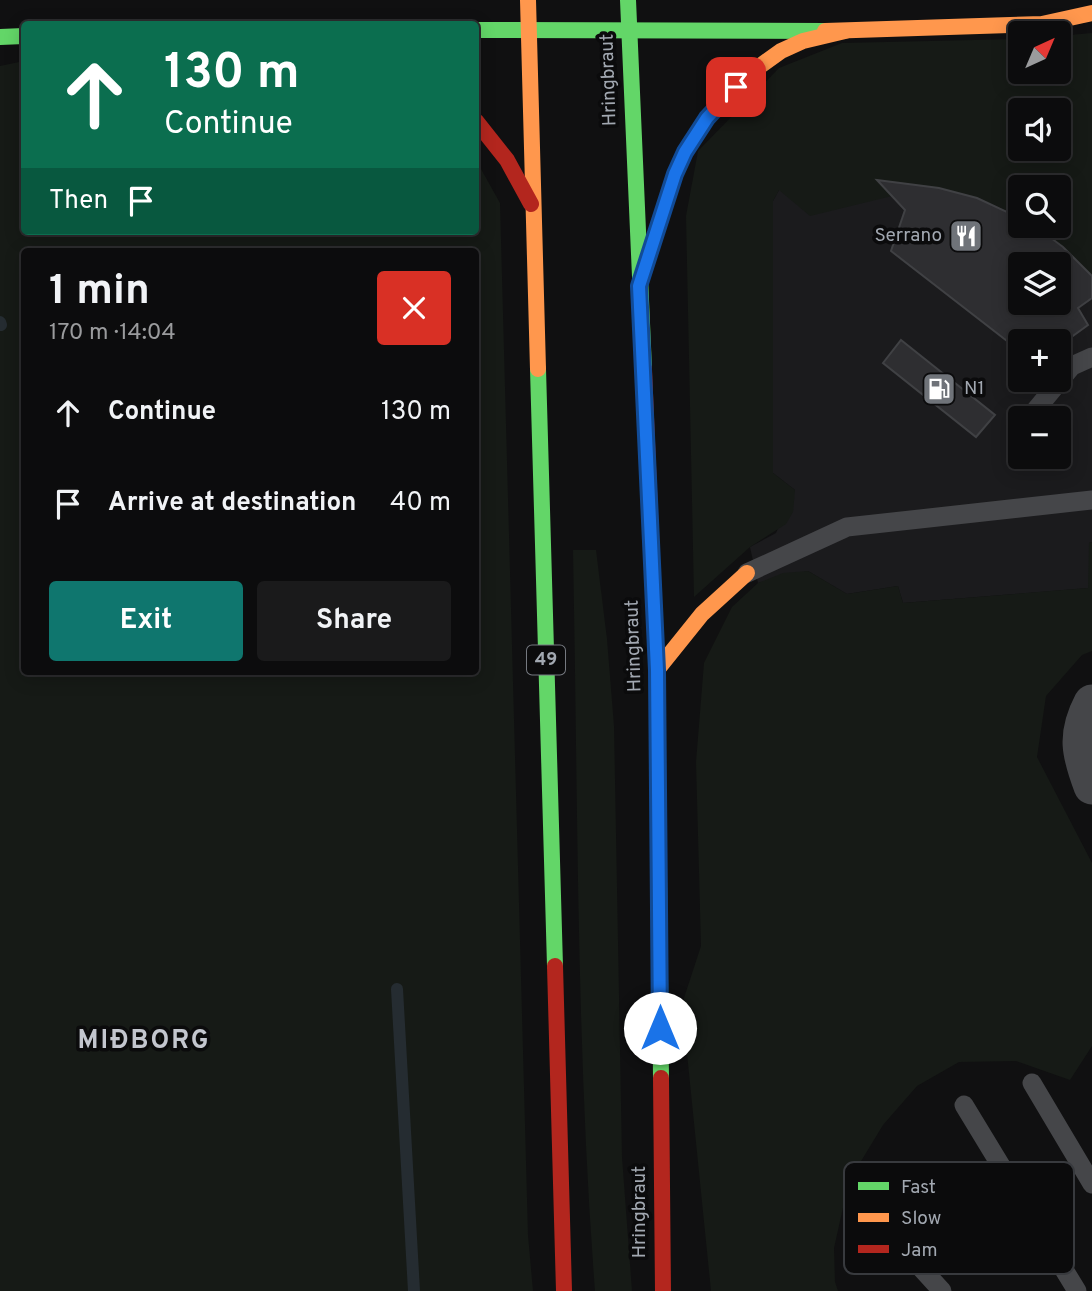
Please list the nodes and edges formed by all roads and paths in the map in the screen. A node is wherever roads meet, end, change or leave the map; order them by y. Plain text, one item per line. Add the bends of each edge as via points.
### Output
1 (528, 0) edge
2 (628, 0) edge
3 (1092, 13) edge
4 (1056, 21) edge
5 (1071, 23) edge
6 (1092, 23) edge
7 (1008, 25) edge
8 (479, 30) edge
9 (528, 30) junction
10 (628, 30) junction
11 (845, 31) junction
12 (21, 36) edge
13 (0, 37) edge
14 (479, 124) edge
15 (534, 210) junction
16 (639, 286) junction
17 (1092, 357) edge
18 (1039, 406) edge
19 (1092, 500) edge
20 (747, 573) joint
21 (657, 670) junction
22 (1092, 703) edge
23 (1092, 786) edge
24 (1032, 1083) dead end
25 (964, 1105) dead end
26 (999, 1162) edge
27 (1092, 1184) edge
28 (927, 1274) edge
29 (1067, 1274) edge
30 (564, 1291) edge
31 (663, 1291) edge
32 (943, 1291) edge
33 (1077, 1291) edge

1 - 9 main road, 49
2 - 10 main road, Hringbraut
3 - 4 main road
5 - 6 main road
7 - 11 main road
8 - 9 main road
9 - 10 main road
9 - 15 main road, 49
10 - 11 main road
10 - 16 main road, Hringbraut
11 - 16 main road via 782,51 749,74 707,118 675,174
12 - 13 main road
14 - 15 main road via 513,168
15 - 30 main road, 49
16 - 21 main road, Hringbraut
17 - 18 lane via 1072,366
19 - 20 lane via 847,527
20 - 21 main road via 702,614
21 - 31 main road, Hringbraut
22 - 23 street via 1084,718 1080,755
24 - 27 lane
25 - 26 lane
28 - 32 lane
29 - 33 lane

